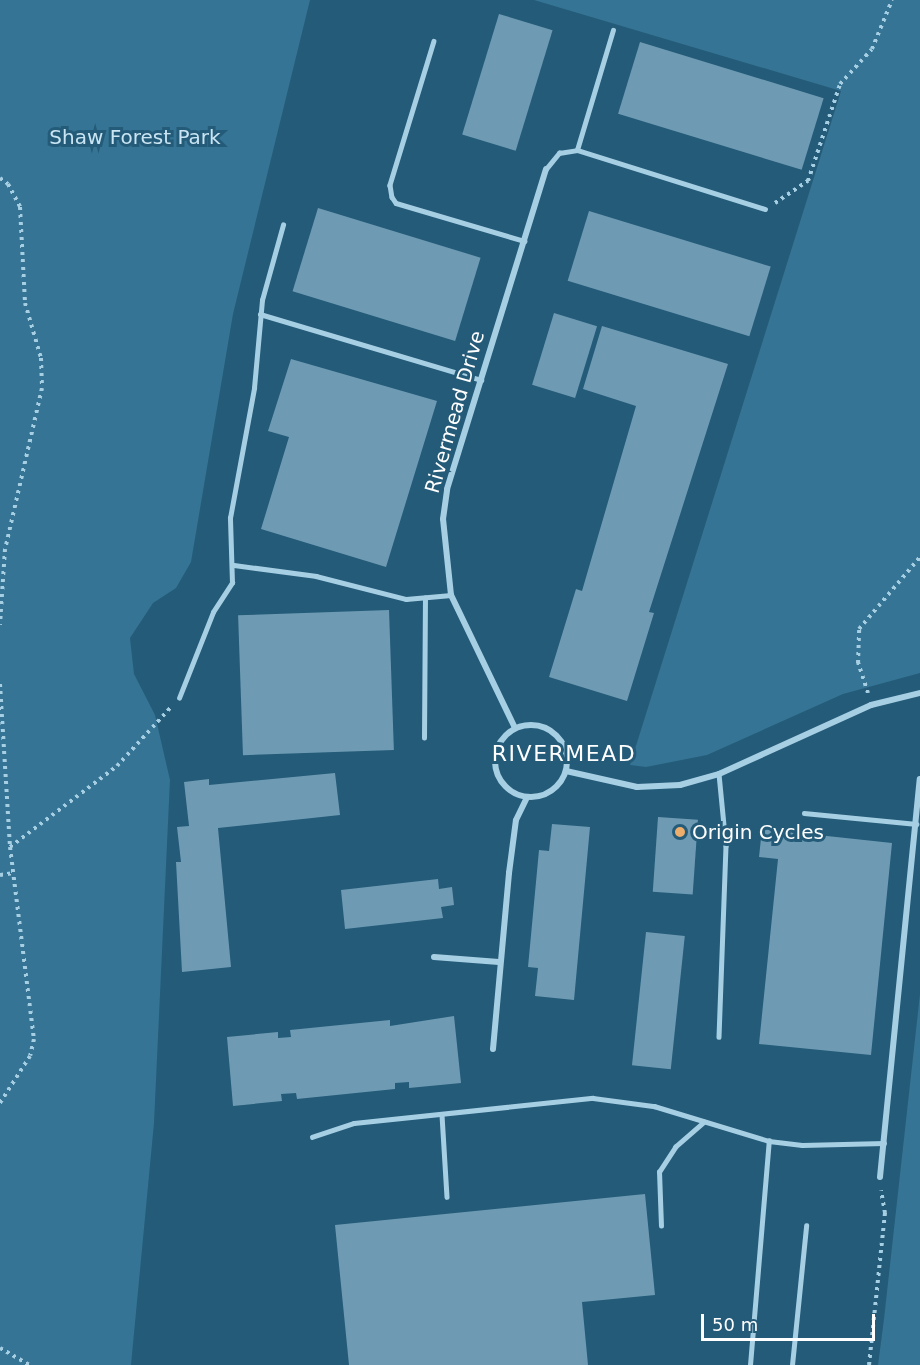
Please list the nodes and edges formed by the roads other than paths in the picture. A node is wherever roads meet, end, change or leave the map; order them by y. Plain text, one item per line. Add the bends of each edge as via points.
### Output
1 (613, 30) dead end
2 (434, 41) dead end
3 (577, 150) junction
4 (546, 168) joint
5 (765, 209) road end
6 (283, 225) dead end
7 (524, 241) junction
8 (260, 314) junction
9 (481, 380) junction
10 (234, 565) junction
11 (451, 595) junction
12 (425, 598) junction
13 (920, 693) edge
14 (179, 698) road end
15 (515, 728) junction
16 (424, 738) dead end
17 (566, 771) junction
18 (719, 774) junction
19 (920, 778) edge
20 (527, 797) junction
21 (804, 813) dead end
22 (916, 824) junction
23 (434, 957) dead end
24 (499, 962) junction
25 (719, 1037) dead end
26 (493, 1049) dead end
27 (442, 1115) junction
28 (704, 1122) junction
29 (312, 1137) dead end
30 (769, 1141) junction
31 (884, 1143) junction
32 (880, 1177) road end
33 (447, 1197) dead end
34 (661, 1226) dead end
35 (806, 1226) dead end
36 (750, 1365) edge
37 (792, 1365) edge

1 - 3 lane
2 - 7 lane via 390,185 392,197 396,203
3 - 4 lane via 558,153
3 - 5 lane
4 - 7 street, Rivermead Drive
6 - 8 lane
7 - 9 street, Rivermead Drive
8 - 9 lane
8 - 10 lane via 254,388 230,518
9 - 11 street, Rivermead Drive via 447,489 443,519
10 - 12 lane via 268,566 406,600
10 - 14 lane via 232,583 213,612
11 - 12 lane
11 - 15 street, Rivermead Drive
12 - 16 lane
13 - 18 street via 871,705
15 - 17 street via 534,724 557,735 567,753
15 - 20 street via 499,744 496,769 506,786
17 - 18 street via 637,787 680,785
17 - 20 street via 554,789
18 - 25 lane via 726,846
19 - 22 street
20 - 24 street via 516,820
21 - 22 lane
22 - 31 street
23 - 24 street
24 - 26 street
27 - 28 lane via 593,1098 654,1106
27 - 29 lane via 354,1123
27 - 33 lane
28 - 30 lane
28 - 34 lane via 670,1152 659,1172
30 - 31 lane via 802,1145
30 - 36 lane
31 - 32 street
35 - 37 lane

